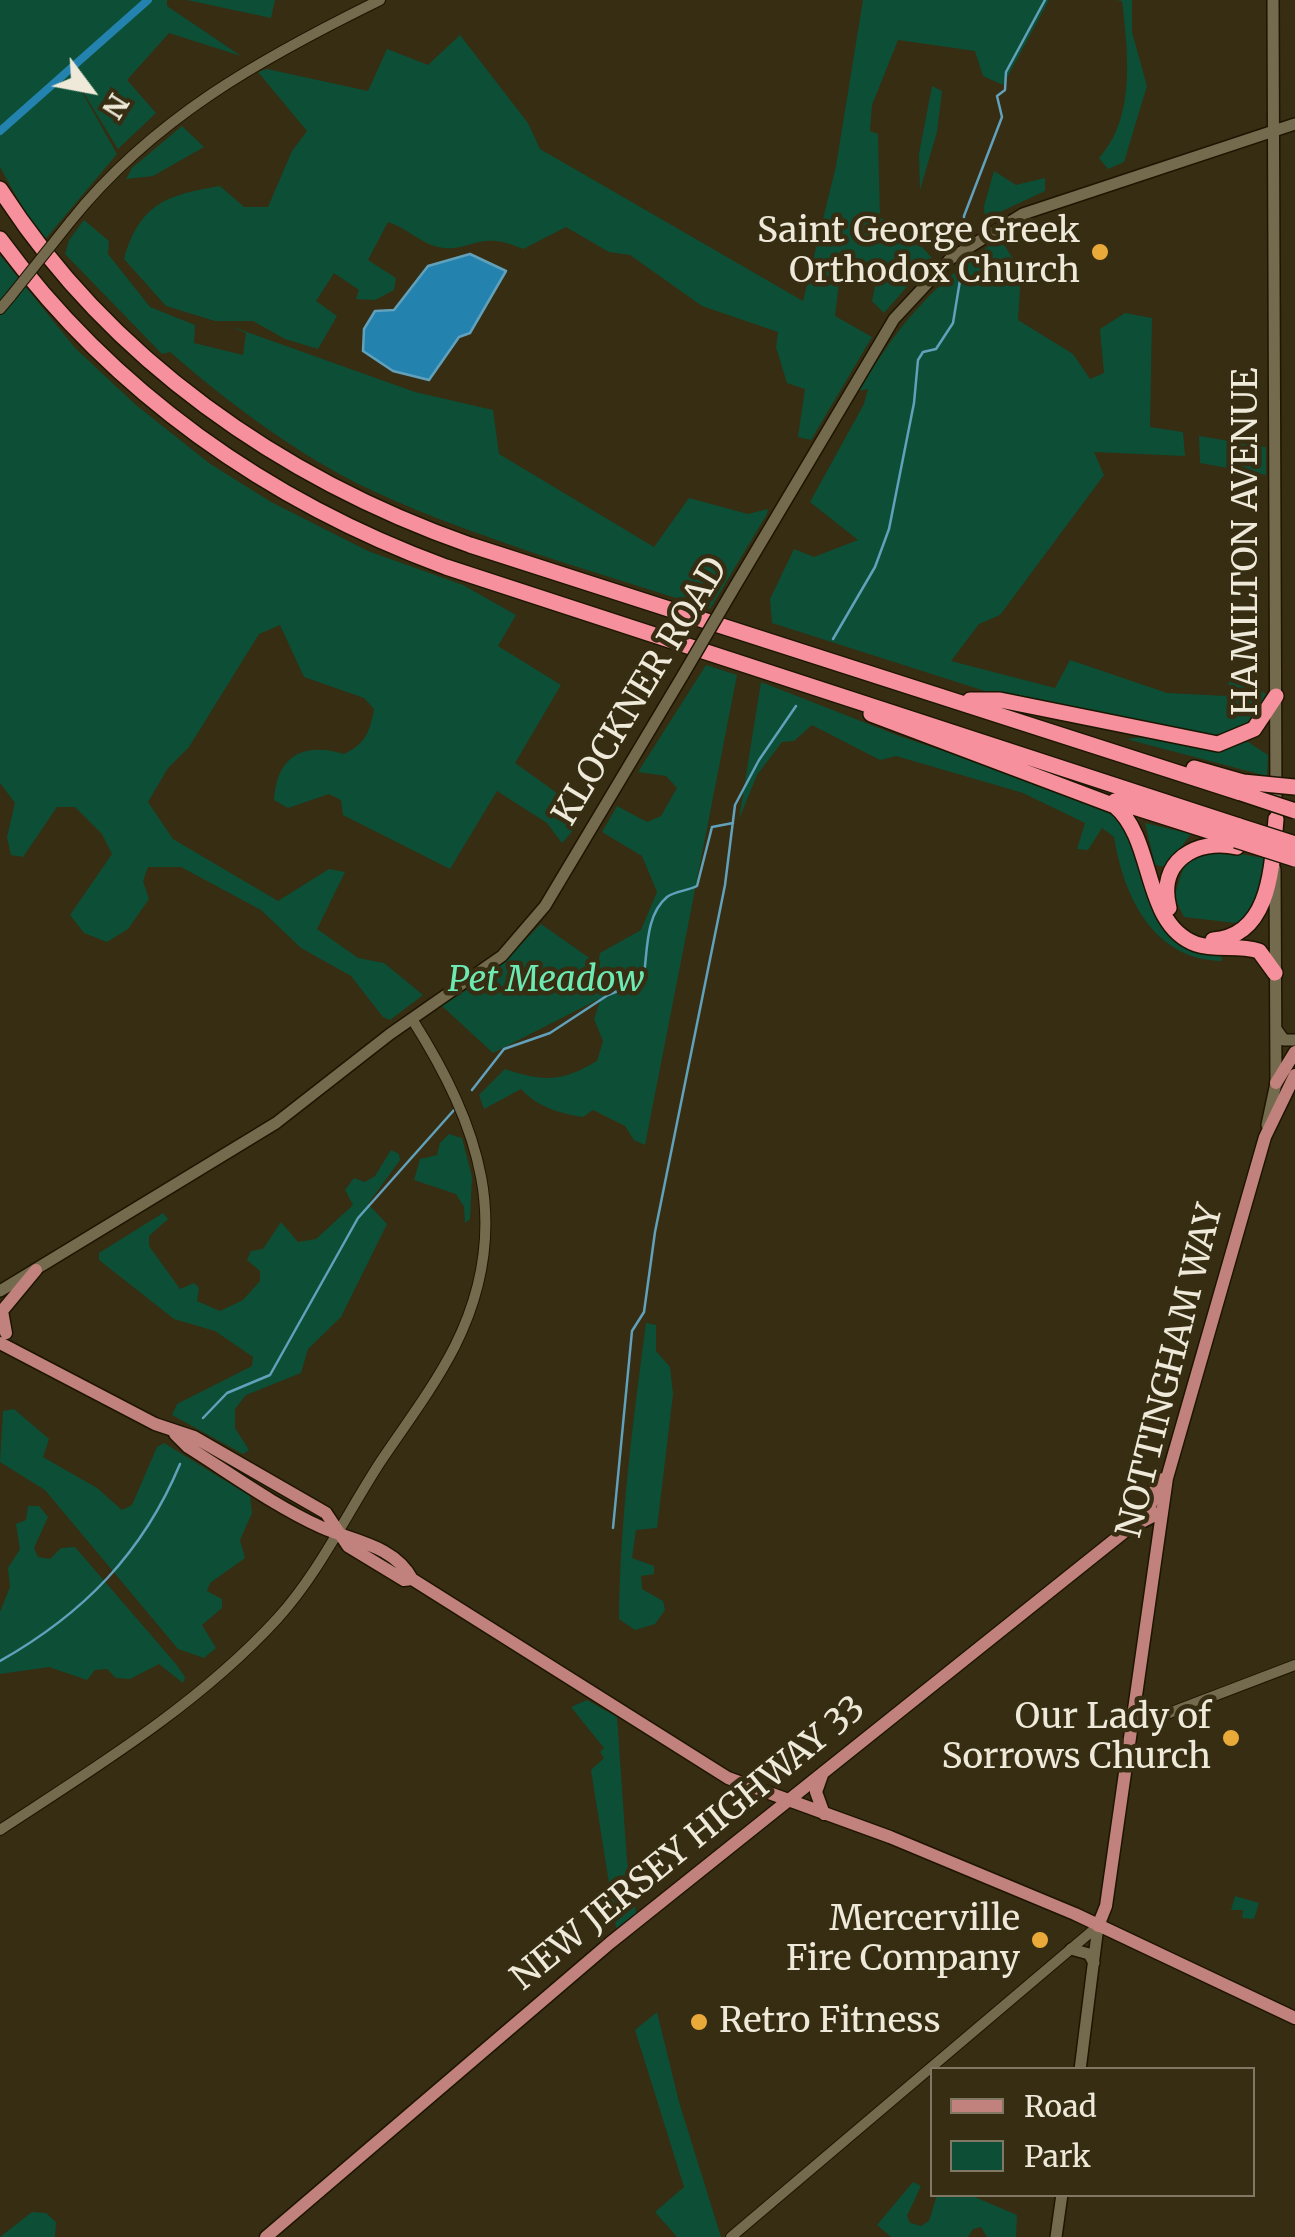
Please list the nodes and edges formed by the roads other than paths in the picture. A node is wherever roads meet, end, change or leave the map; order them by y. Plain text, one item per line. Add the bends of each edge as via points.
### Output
1 (380, 0) edge
2 (1273, 0) edge
3 (1295, 124) edge
4 (1272, 132) junction
5 (0, 189) edge
6 (0, 239) edge
7 (0, 309) edge
8 (820, 686) junction
9 (1276, 696) junction
10 (959, 700) junction
11 (1068, 787) junction
12 (1242, 788) junction
13 (1295, 788) edge
14 (1295, 810) edge
15 (1276, 819) junction
16 (1238, 837) junction
17 (1295, 844) edge
18 (1295, 859) edge
19 (1275, 973) junction
20 (412, 1019) junction
21 (1275, 1027) junction
22 (1295, 1040) edge
23 (1295, 1052) edge
24 (1295, 1075) edge
25 (1276, 1083) junction
26 (1265, 1137) junction
27 (36, 1270) junction
28 (0, 1292) edge
29 (4, 1336) edge
30 (1168, 1478) junction
31 (1161, 1512) junction
32 (1128, 1529) junction
33 (340, 1530) junction
34 (1295, 1665) edge
35 (1130, 1728) junction
36 (822, 1774) junction
37 (787, 1802) junction
38 (824, 1814) junction
39 (0, 1830) edge
40 (1098, 1926) junction
41 (1070, 1949) junction
42 (1094, 1963) junction
43 (1295, 2018) edge
44 (931, 2067) edge
45 (1080, 2067) edge
46 (930, 2068) edge
47 (1062, 2197) edge
48 (266, 2237) edge
49 (731, 2237) edge
50 (1056, 2237) edge

1 - 7 street, bridge via 270,54 134,152
2 - 4 main road, HAMILTON AVENUE
3 - 4 main road, KLOCKNER ROAD
4 - 9 main road, HAMILTON AVENUE
4 - 20 main road, KLOCKNER ROAD, bridge via 1023,214 950,258 920,287 888,328 530,926 496,961
5 - 10 highway via 56,265 136,349 217,415 324,482 470,545
6 - 8 highway via 54,307 130,382 215,449 298,500 446,567
8 - 11 highway via 847,705
8 - 16 highway
9 - 10 highway via 1254,729 1218,744 1000,700
9 - 15 main road, HAMILTON AVENUE
10 - 12 highway
11 - 16 highway
11 - 19 highway via 1115,806 1130,820 1167,922 1181,937 1208,947 1258,951
12 - 13 highway, bridge
12 - 14 highway, bridge
15 - 16 highway via 1271,874 1254,918 1224,939 1189,932 1168,905 1173,866 1185,852
15 - 19 main road, HAMILTON AVENUE
16 - 17 highway, bridge
16 - 18 highway, bridge
19 - 21 main road, HAMILTON AVENUE
20 - 27 main road, KLOCKNER ROAD via 276,1123
20 - 33 street via 471,1130 484,1192 484,1252 453,1350
21 - 22 main road via 1284,1040
21 - 25 main road, HAMILTON AVENUE
23 - 25 main road
24 - 26 main road, NOTTINGHAM WAY
25 - 26 main road, HAMILTON AVENUE
26 - 30 main road, NOTTINGHAM WAY
27 - 28 main road, KLOCKNER ROAD
27 - 29 main road via 2,1310
29 - 33 main road via 172,1431 321,1527
30 - 31 main road, NOTTINGHAM WAY
30 - 32 main road via 1158,1480 1150,1507
31 - 32 main road, NEW JERSEY HIGHWAY 33
31 - 35 main road, NOTTINGHAM WAY
32 - 36 main road, NEW JERSEY HIGHWAY 33
33 - 37 main road via 348,1546 708,1767
33 - 39 street via 266,1630 123,1751
34 - 35 street
35 - 40 main road, NOTTINGHAM WAY
36 - 37 main road, NEW JERSEY HIGHWAY 33
36 - 38 main road via 816,1792
37 - 38 main road
37 - 48 main road, NEW JERSEY HIGHWAY 33 via 613,1940
38 - 40 main road
40 - 41 street
40 - 42 main road
40 - 43 main road
41 - 42 main road
41 - 44 street
42 - 45 main road
46 - 49 street
47 - 50 main road

